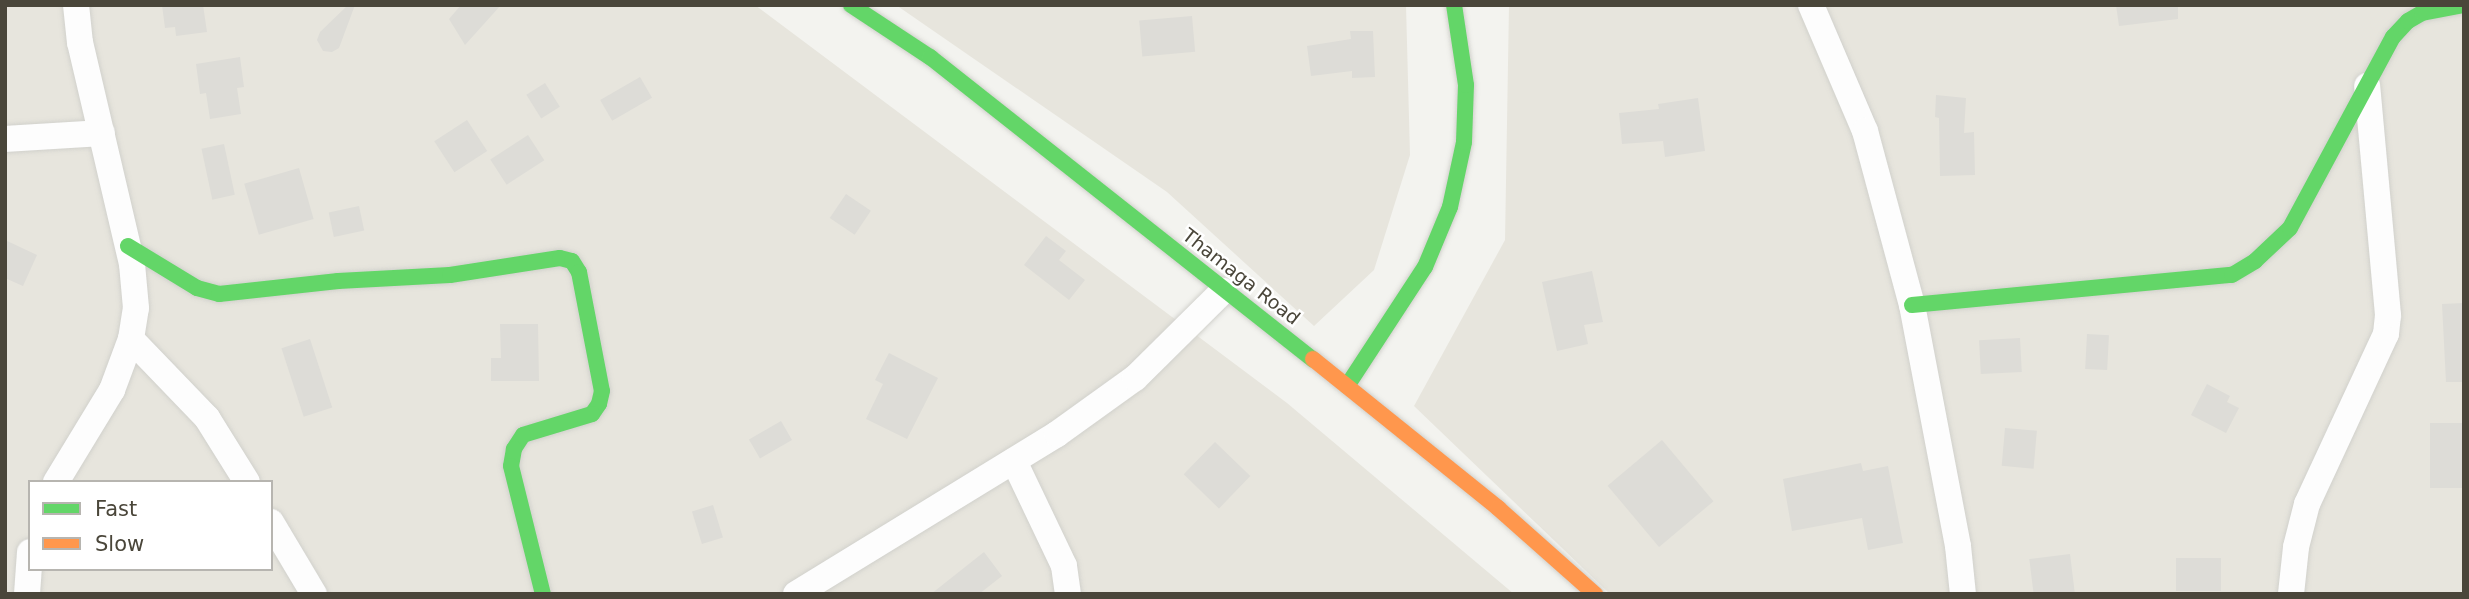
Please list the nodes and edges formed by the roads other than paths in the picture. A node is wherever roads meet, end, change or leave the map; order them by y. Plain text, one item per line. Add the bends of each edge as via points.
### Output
1 (76, 5) edge
2 (851, 5) edge
3 (1454, 5) edge
4 (1811, 5) edge
5 (2464, 5) edge
6 (2367, 86) junction
7 (103, 134) junction
8 (5, 139) edge
9 (128, 246) junction
10 (1223, 291) junction
11 (1912, 305) junction
12 (131, 339) junction
13 (1347, 386) junction
14 (1014, 461) junction
15 (57, 480) edge
16 (246, 480) edge
17 (273, 525) edge
18 (29, 571) edge
19 (27, 594) edge
20 (314, 594) edge
21 (543, 594) edge
22 (796, 594) edge
23 (1068, 594) edge
24 (1595, 594) edge
25 (1963, 594) edge
26 (2291, 594) edge

1 - 7 street via 80,43
2 - 10 street, Thamaga Road via 930,57
3 - 13 street via 1466,85 1464,142 1450,207 1425,267
4 - 11 street via 1864,131
5 - 6 street via 2422,13 2408,21 2393,37
6 - 11 street via 2290,228 2255,261 2232,275
6 - 26 street via 2386,334 2307,504
7 - 8 street
7 - 9 street
9 - 12 street via 136,308
9 - 21 street via 197,288 219,294 450,275 560,258 572,261 579,272 602,391 599,404 592,414 523,435 511,466
10 - 13 street, Thamaga Road
10 - 14 street via 1135,378
11 - 25 street
12 - 15 street via 112,390
12 - 16 street via 207,418
13 - 24 street, Thamaga Road via 1498,508
14 - 22 street
14 - 23 street via 1064,566
17 - 20 street
18 - 19 street

